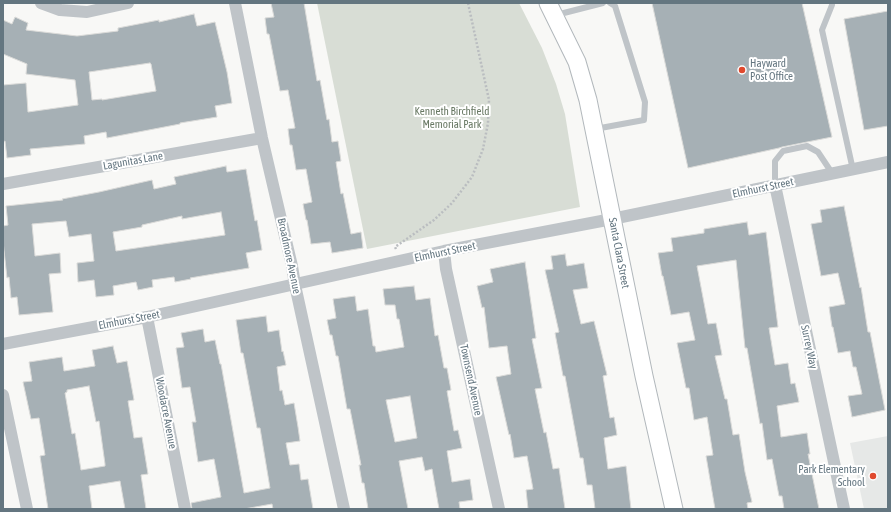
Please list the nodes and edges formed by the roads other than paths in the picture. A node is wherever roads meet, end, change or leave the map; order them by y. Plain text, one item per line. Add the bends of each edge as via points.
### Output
1 (41, 3) edge
2 (128, 3) edge
3 (234, 3) edge
4 (603, 3) edge
5 (610, 3) edge
6 (832, 3) edge
7 (552, 9) edge
8 (594, 129) junction
9 (262, 138) junction
10 (888, 162) edge
11 (853, 170) junction
12 (832, 174) junction
13 (3, 184) edge
14 (775, 185) junction
15 (612, 219) junction
16 (444, 251) junction
17 (295, 285) junction
18 (147, 317) junction
19 (3, 344) edge
20 (3, 395) edge
21 (27, 509) edge
22 (186, 509) edge
23 (344, 509) edge
24 (499, 509) edge
25 (674, 509) edge
26 (844, 509) edge

1 - 2 street via 60,10 87,12
3 - 9 street, Broadmore Avenue
4 - 7 lane
5 - 8 lane via 615,6 645,102 644,120
6 - 11 lane via 822,30
7 - 8 main road, Santa Clara Street via 577,62
8 - 15 main road, Santa Clara Street
9 - 13 street, Lagunitas Lane
9 - 17 street, Broadmore Avenue
10 - 11 street, Elmhurst Street
11 - 12 street, Elmhurst Street
12 - 14 street, Elmhurst Street
12 - 14 lane via 818,152 807,146 783,151 775,161
14 - 15 street, Elmhurst Street
14 - 26 street, Surrey Way
15 - 16 street, Elmhurst Street
15 - 25 main road, Santa Clara Street
16 - 17 street, Elmhurst Street
16 - 24 street, Townsend Avenue
17 - 18 street, Elmhurst Street
17 - 23 street, Broadmore Avenue
18 - 19 street, Elmhurst Street
18 - 22 street, Woodacre Avenue
20 - 21 street

